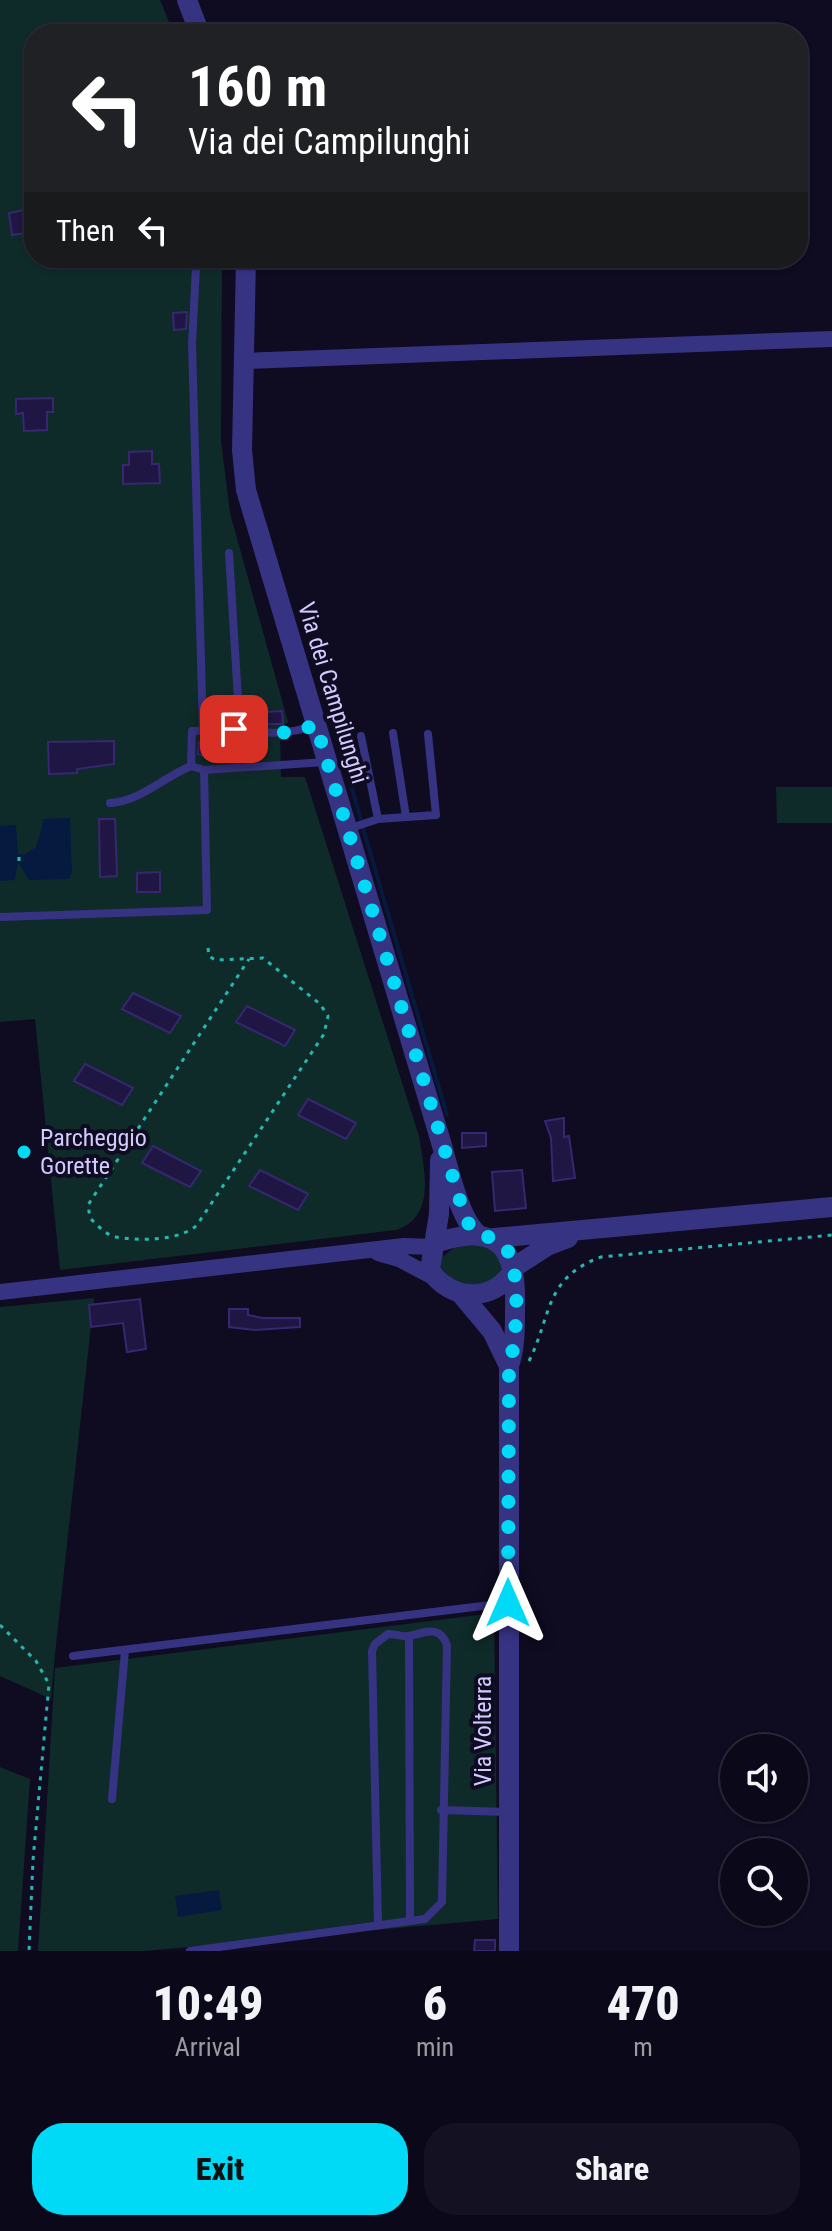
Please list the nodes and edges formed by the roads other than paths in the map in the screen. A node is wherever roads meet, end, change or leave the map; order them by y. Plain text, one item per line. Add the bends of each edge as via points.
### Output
1 (187, 0) edge
2 (196, 24) edge
3 (196, 268) edge
4 (246, 268) edge
5 (832, 339) edge
6 (244, 361) junction
7 (229, 553) dead end
8 (203, 715) junction
9 (316, 725) junction
10 (203, 731) junction
11 (393, 733) dead end
12 (428, 734) dead end
13 (361, 736) dead end
14 (327, 762) junction
15 (191, 766) junction
16 (204, 770) junction
17 (110, 803) dead end
18 (406, 817) junction
19 (378, 819) junction
20 (347, 829) junction
21 (0, 917) edge
22 (438, 1132) junction
23 (832, 1207) edge
24 (583, 1232) junction
25 (487, 1237) junction
26 (435, 1245) junction
27 (368, 1251) junction
28 (518, 1273) junction
29 (435, 1278) junction
30 (0, 1292) edge
31 (461, 1294) junction
32 (517, 1367) junction
33 (508, 1603) junction
34 (409, 1637) junction
35 (125, 1650) junction
36 (73, 1656) dead end
37 (112, 1799) dead end
38 (441, 1810) junction
39 (509, 1812) junction
40 (410, 1921) junction
41 (378, 1924) junction
42 (190, 1951) edge
43 (509, 1951) edge

1 - 2 street
3 - 8 lane via 192,344
4 - 6 street, Via dei Campilunghi
5 - 6 street
6 - 9 street, Via dei Campilunghi via 246,490
7 - 8 lane via 238,699 233,711
8 - 10 lane
9 - 10 lane via 293,733
9 - 14 street, Via dei Campilunghi
10 - 15 lane via 192,731
11 - 18 lane
12 - 18 lane via 436,815
13 - 19 lane
14 - 16 lane
14 - 20 street, Via dei Campilunghi
15 - 16 lane
15 - 17 lane via 164,777 133,802
16 - 21 lane via 207,910
18 - 19 lane
19 - 20 lane
20 - 22 street, Via dei Campilunghi
22 - 25 street, Via dei Campilunghi via 465,1217 472,1230
22 - 26 street, Via dei Campilunghi via 442,1182
23 - 24 street
24 - 25 street
24 - 28 street via 547,1246
25 - 26 street
25 - 28 street via 510,1255
26 - 27 street
26 - 29 street via 430,1270
27 - 29 street via 399,1259
27 - 30 street
28 - 31 street via 489,1294
28 - 32 street, Via Volterra
29 - 31 street
31 - 32 street, Via Volterra
32 - 33 street, Via Volterra
33 - 35 lane
33 - 39 street, Via Volterra
34 - 38 lane via 423,1630 436,1632 447,1645
34 - 40 lane
34 - 41 lane via 388,1634 372,1651
35 - 36 lane
35 - 37 lane
38 - 39 lane
38 - 40 lane via 442,1902 425,1919
39 - 43 street, Via Volterra
40 - 41 lane
41 - 42 lane

